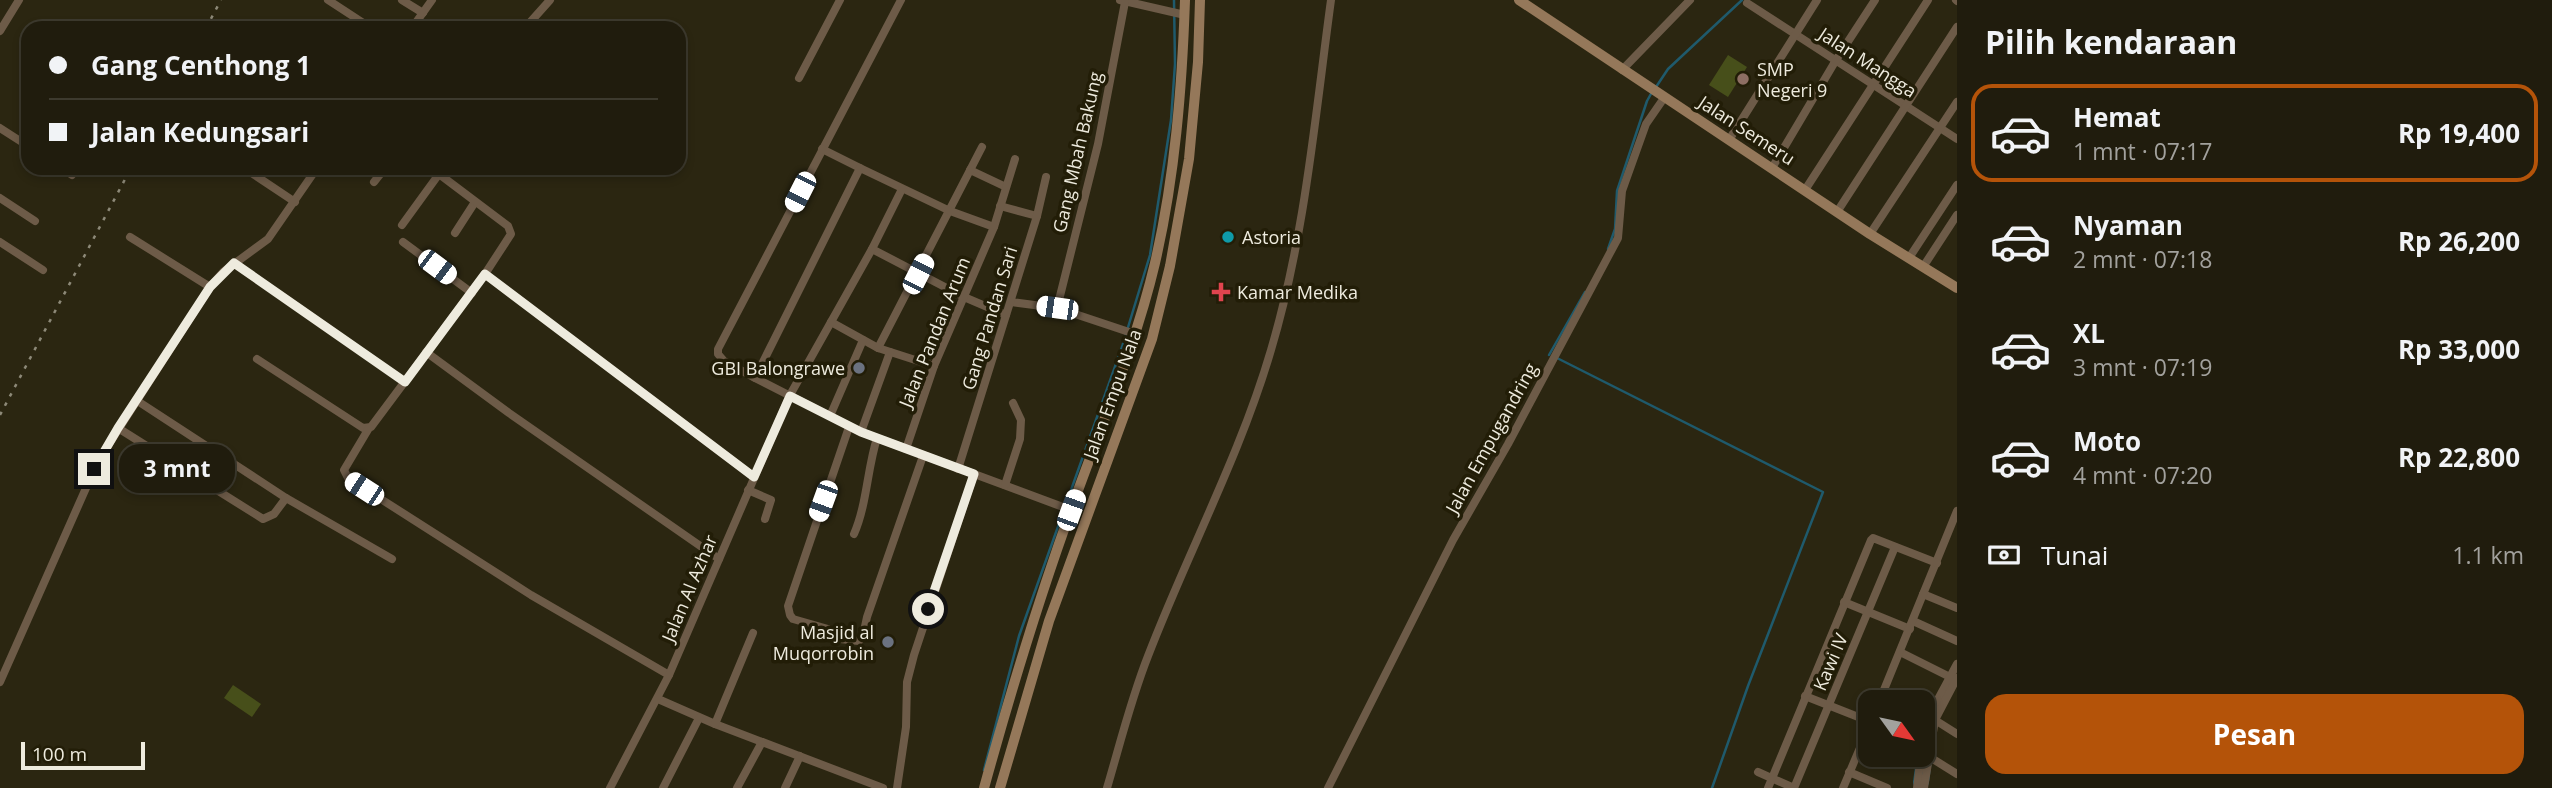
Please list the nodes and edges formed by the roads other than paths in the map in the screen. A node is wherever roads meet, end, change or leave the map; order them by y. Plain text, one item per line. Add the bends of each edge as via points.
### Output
1 (19, 0) edge
2 (328, 0) edge
3 (402, 0) edge
4 (432, 0) edge
5 (550, 0) edge
6 (839, 0) edge
7 (901, 0) edge
8 (1185, 0) edge
9 (1200, 0) edge
10 (1331, 0) edge
11 (1519, 0) edge
12 (1689, 0) edge
13 (1817, 0) edge
14 (1875, 0) edge
15 (1928, 0) edge
16 (1122, 1) edge
17 (1747, 3) dead end
18 (423, 13) junction
19 (1178, 14) junction
20 (360, 21) edge
21 (417, 21) edge
22 (531, 21) edge
23 (1957, 27) edge
24 (0, 31) edge
25 (1795, 34) junction
26 (1836, 60) junction
27 (1184, 62) junction
28 (1198, 62) junction
29 (1622, 70) junction
30 (799, 78) dead end
31 (1875, 85) junction
32 (1659, 94) junction
33 (1957, 102) edge
34 (1906, 106) junction
35 (0, 128) edge
36 (1940, 128) junction
37 (1957, 139) edge
38 (1730, 140) junction
39 (21, 142) edge
40 (982, 147) dead end
41 (822, 149) junction
42 (1015, 159) dead end
43 (1772, 167) junction
44 (860, 168) junction
45 (970, 170) junction
46 (254, 175) edge
47 (312, 175) edge
48 (380, 175) edge
49 (438, 175) edge
50 (440, 175) edge
51 (1046, 177) dead end
52 (374, 182) dead end
53 (1957, 185) edge
54 (1006, 187) junction
55 (902, 189) junction
56 (1805, 190) junction
57 (0, 198) edge
58 (295, 202) junction
59 (475, 202) junction
60 (1000, 206) junction
61 (950, 211) junction
62 (1837, 212) junction
63 (1957, 215) edge
64 (1037, 216) junction
65 (35, 220) dead end
66 (402, 225) dead end
67 (994, 228) junction
68 (454, 233) dead end
69 (1870, 234) junction
70 (130, 237) dead end
71 (1920, 241) junction
72 (0, 242) edge
73 (403, 242) dead end
74 (872, 248) junction
75 (1934, 250) junction
76 (1909, 258) junction
77 (234, 263) junction
78 (1923, 267) junction
79 (43, 270) dead end
80 (485, 274) junction
81 (918, 274) junction
82 (210, 287) junction
83 (1957, 288) edge
84 (472, 293) junction
85 (964, 297) junction
86 (1011, 302) junction
87 (1057, 308) junction
88 (1006, 315) junction
89 (831, 322) junction
90 (1130, 333) junction
91 (863, 340) junction
92 (878, 348) junction
93 (426, 352) junction
94 (890, 352) junction
95 (257, 359) dead end
96 (934, 366) junction
97 (755, 378) junction
98 (405, 382) junction
99 (790, 396) junction
100 (136, 400) junction
101 (1013, 403) dead end
102 (830, 416) junction
103 (849, 426) junction
104 (118, 428) junction
105 (369, 428) junction
106 (861, 432) junction
107 (877, 438) junction
108 (906, 449) junction
109 (923, 456) junction
110 (958, 469) junction
111 (974, 474) junction
112 (754, 477) junction
113 (1005, 485) junction
114 (748, 490) junction
115 (286, 498) junction
116 (1067, 509) junction
117 (1957, 511) edge
118 (765, 519) dead end
119 (854, 534) dead end
120 (1946, 542) junction
121 (1895, 547) junction
122 (1957, 548) edge
123 (392, 559) dead end
124 (719, 559) junction
125 (1937, 563) junction
126 (1923, 594) junction
127 (1844, 602) junction
128 (1957, 607) edge
129 (1868, 613) junction
130 (1911, 625) junction
131 (753, 633) dead end
132 (1957, 641) edge
133 (1900, 652) junction
134 (1957, 664) edge
135 (669, 675) junction
136 (1954, 679) edge
137 (0, 682) edge
138 (1884, 690) edge
139 (1805, 696) junction
140 (658, 699) junction
141 (1829, 705) junction
142 (1936, 707) edge
143 (1858, 717) edge
144 (699, 718) junction
145 (1936, 718) edge
146 (1936, 721) edge
147 (715, 724) junction
148 (1957, 734) edge
149 (762, 742) junction
150 (1858, 752) edge
151 (800, 756) junction
152 (1936, 762) edge
153 (1921, 767) edge
154 (1924, 767) edge
155 (1758, 772) dead end
156 (1849, 772) junction
157 (1957, 774) edge
158 (1772, 778) junction
159 (872, 786) edge
160 (610, 788) edge
161 (663, 788) edge
162 (737, 788) edge
163 (785, 788) edge
164 (883, 788) edge
165 (897, 788) edge
166 (984, 788) edge
167 (1000, 788) edge
168 (1107, 788) edge
169 (1328, 788) edge
170 (1768, 788) edge
171 (1794, 788) edge
172 (1843, 788) edge
173 (1887, 788) edge
174 (1917, 788) edge
175 (1924, 788) edge

1 - 24 street
2 - 20 street
3 - 18 street
4 - 18 street
5 - 22 street
6 - 30 street
7 - 41 street
8 - 19 main road, Jalan Empu Nala
9 - 28 main road, Jalan Empu Nala
10 - 168 street via 1302,216 1270,354 1142,672
11 - 29 main road, Jalan Semeru
12 - 29 street
13 - 25 street, Jalan Mangga
14 - 26 street
15 - 31 street
16 - 19 street
16 - 87 street, Gang Mbah Bakung via 1098,144
17 - 25 street
18 - 21 street
19 - 27 main road, Jalan Empu Nala
23 - 34 street
25 - 26 street, Jalan Mangga
25 - 38 street
26 - 31 street, Jalan Mangga
26 - 43 street
27 - 28 main road
27 - 90 main road, Jalan Empu Nala via 1155,263
28 - 167 main road, Jalan Empu Nala via 1189,159 1152,338 1053,610
29 - 32 main road, Jalan Semeru
31 - 34 street, Jalan Mangga
31 - 56 street
32 - 38 main road, Jalan Semeru
32 - 169 street, Jalan Empugandring via 1622,191 1618,238 1453,540
33 - 36 street
34 - 36 street, Jalan Mangga
34 - 62 street
35 - 39 street
36 - 37 street, Jalan Mangga
36 - 69 street
38 - 43 main road, Jalan Semeru
40 - 45 street
41 - 44 street
41 - 97 street via 718,349 724,361
42 - 54 street, Jalan Pandan Arum
43 - 56 main road, Jalan Semeru
44 - 55 street
44 - 97 street
45 - 54 street
45 - 61 street
46 - 58 street
47 - 58 street
48 - 52 street
49 - 66 street
50 - 59 street
51 - 64 street, Gang Pandan Sari
53 - 71 street
54 - 60 street, Jalan Pandan Arum
55 - 61 street
55 - 74 street, Jalan Al Azhar
56 - 62 main road, Jalan Semeru
57 - 65 street
58 - 77 street via 268,239
59 - 68 street
59 - 80 street via 511,231
60 - 64 street
60 - 67 street, Jalan Pandan Arum
61 - 67 street
61 - 81 street
62 - 69 main road, Jalan Semeru
63 - 75 street
64 - 86 street, Gang Pandan Sari
67 - 85 street, Jalan Pandan Arum
69 - 76 main road, Jalan Semeru
70 - 82 street
71 - 75 street
71 - 76 street
72 - 79 street
73 - 84 street
74 - 81 street
74 - 89 street, Jalan Al Azhar
75 - 78 street
76 - 78 main road, Jalan Semeru
77 - 82 street
77 - 98 street
78 - 83 main road, Jalan Semeru
80 - 84 street
80 - 112 street
81 - 85 street
81 - 92 street
82 - 100 street
84 - 93 street
85 - 88 street
85 - 96 street, Jalan Pandan Arum
86 - 87 street
86 - 88 street, Gang Pandan Sari
87 - 90 street
88 - 110 street, Gang Pandan Sari
89 - 91 street
89 - 99 street, Jalan Al Azhar
90 - 116 main road, Jalan Empu Nala
91 - 92 street
91 - 102 street
92 - 94 street
93 - 98 street
93 - 124 street
94 - 96 street
94 - 106 street
95 - 105 street
96 - 108 street, Jalan Pandan Arum
97 - 99 street
98 - 105 street
99 - 102 street
99 - 112 street, Jalan Al Azhar
100 - 104 street
100 - 115 street
101 - 113 street via 1021,420 1020,439
102 - 103 street
103 - 106 street
103 - 109 street via 788,611 793,619 828,629 843,640 861,640
104 - 115 street via 262,519 274,514
104 - 137 street via 94,469
105 - 135 street via 344,470 348,478 531,595
106 - 107 street
107 - 108 street
107 - 119 street
108 - 109 street
109 - 110 street
110 - 111 street
111 - 113 street
111 - 165 street via 907,682
112 - 114 street, Jalan Al Azhar
113 - 116 street
114 - 118 street via 771,500
114 - 124 street, Jalan Al Azhar
115 - 123 street
116 - 166 main road, Jalan Empu Nala
117 - 120 street
120 - 122 street
120 - 125 street
121 - 125 street
121 - 127 street via 1872,538
121 - 129 street, Kawi IV
124 - 135 street, Jalan Al Azhar
125 - 126 street
126 - 128 street
126 - 130 street
127 - 129 street
127 - 139 street
129 - 130 street
129 - 141 street, Kawi IV
130 - 132 street
130 - 133 street
131 - 147 street
133 - 136 street
133 - 138 street
134 - 136 street
135 - 140 street, Jalan Al Azhar
136 - 142 street
136 - 145 street
139 - 141 street
139 - 158 street
140 - 144 street
140 - 160 street, Jalan Al Azhar
141 - 143 street
141 - 171 street, Kawi IV
144 - 147 street
144 - 161 street
146 - 148 street
147 - 149 street
149 - 151 street
149 - 162 street
150 - 156 street
151 - 159 street
151 - 163 street
152 - 157 street
153 - 174 street
154 - 175 street
155 - 158 street
156 - 172 street
156 - 173 street
158 - 170 street
158 - 171 street
159 - 164 street

